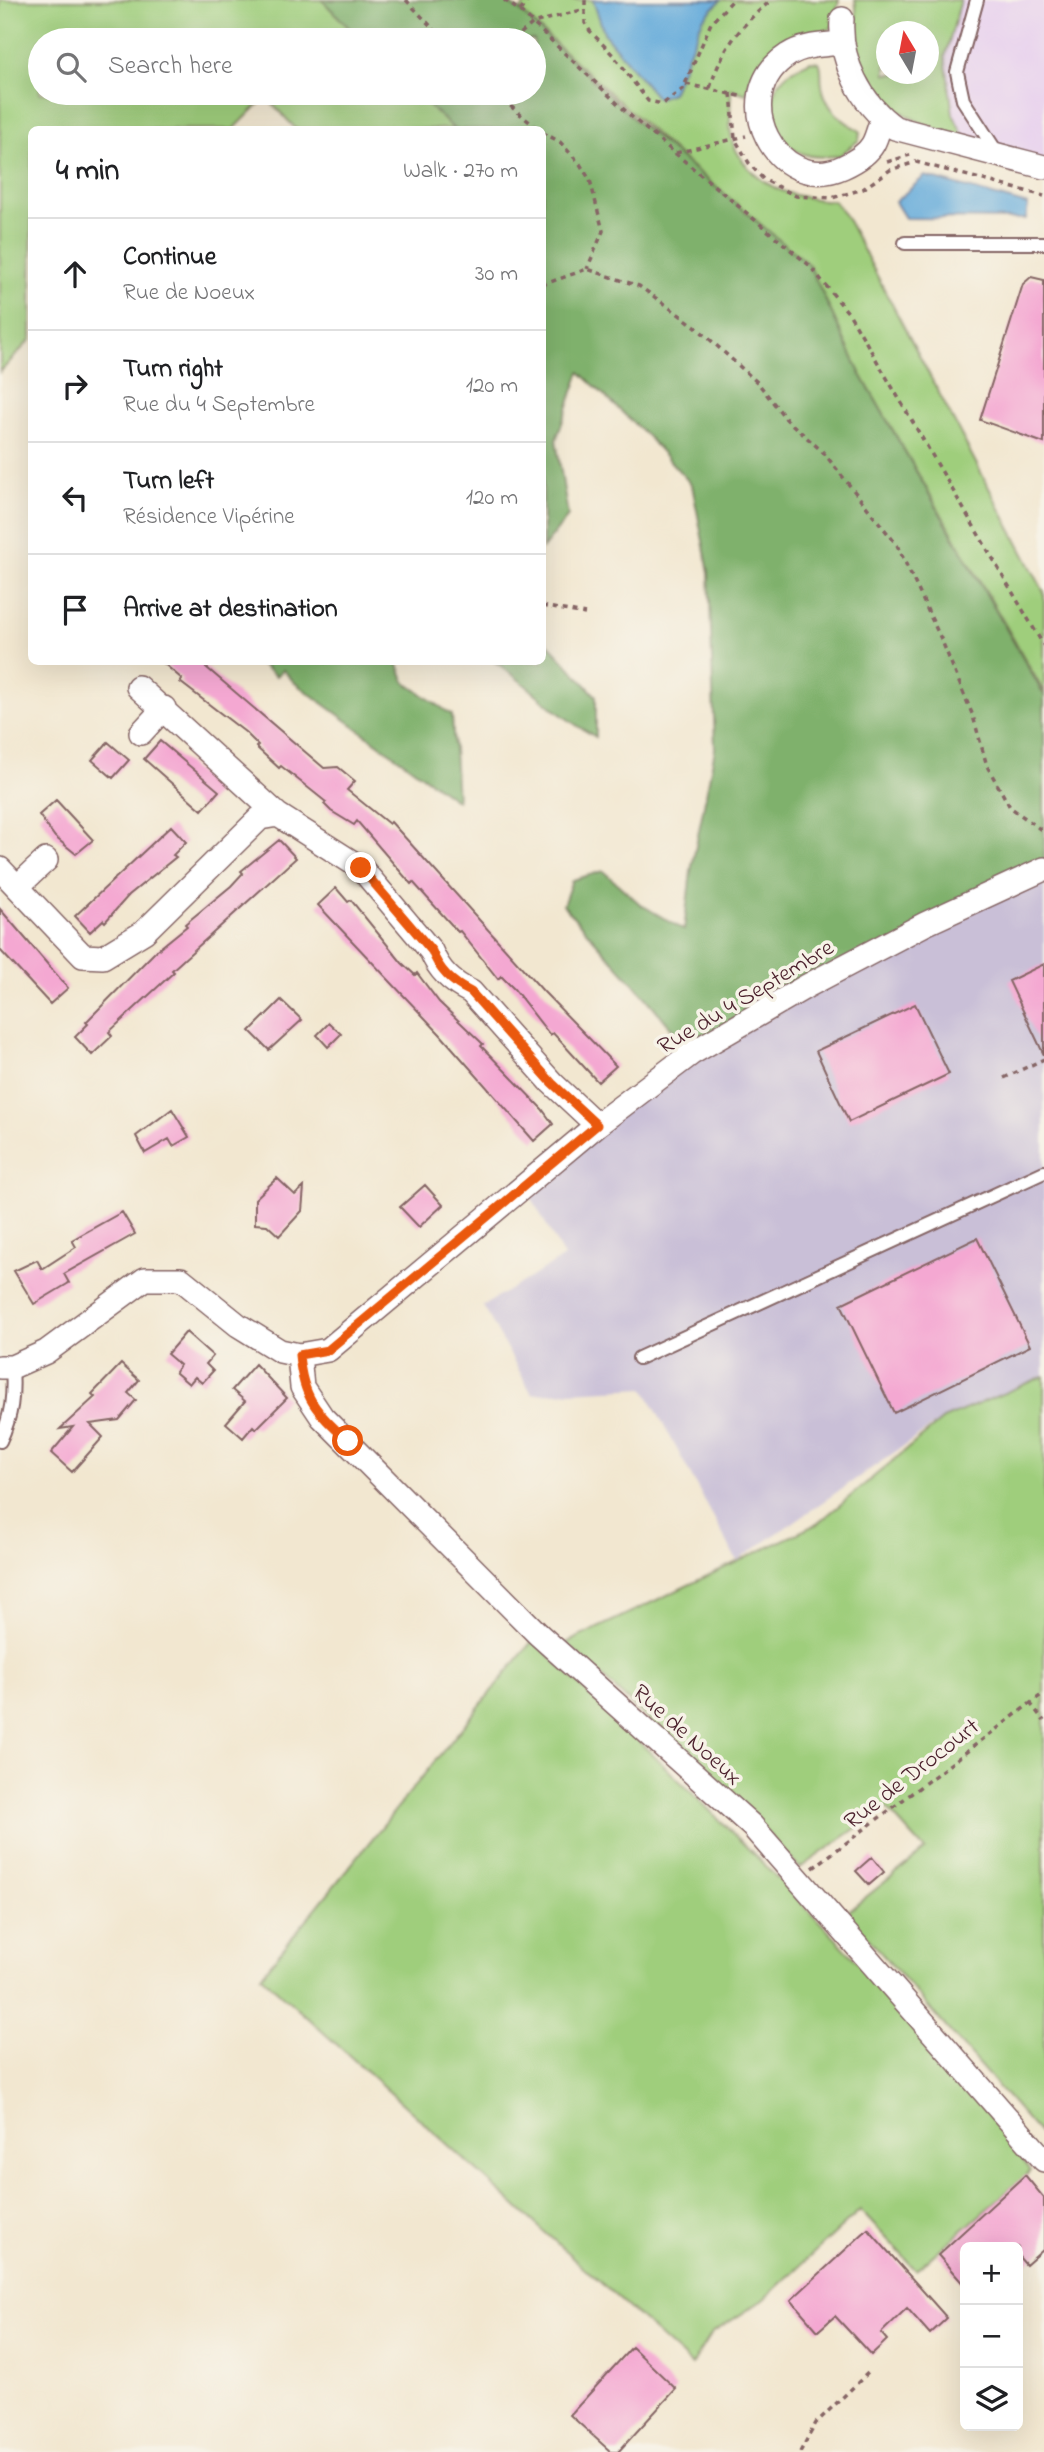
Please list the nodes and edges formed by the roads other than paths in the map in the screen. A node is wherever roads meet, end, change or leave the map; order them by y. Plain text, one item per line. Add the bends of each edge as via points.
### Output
1 (977, 0) edge
2 (842, 19) dead end
3 (840, 43) junction
4 (882, 118) junction
5 (998, 155) junction
6 (1044, 167) edge
7 (905, 243) dead end
8 (1044, 243) edge
9 (138, 687) dead end
10 (164, 708) junction
11 (141, 733) dead end
12 (278, 815) junction
13 (46, 860) dead end
14 (0, 869) edge
15 (1044, 869) edge
16 (18, 887) junction
17 (597, 1125) junction
18 (1044, 1171) edge
19 (299, 1355) junction
20 (639, 1358) dead end
21 (6, 1367) edge
22 (0, 1441) edge
23 (1044, 2160) edge

1 - 5 lane via 957,72 963,100
2 - 3 street
3 - 4 street via 861,91
3 - 4 street via 789,54 773,67 758,103 764,131 781,157 798,167 837,169 857,160 873,145
4 - 5 street via 895,128
5 - 6 street
7 - 8 lane
9 - 10 street
10 - 11 street
10 - 12 street
12 - 16 street via 260,818 144,932 103,957 83,956
12 - 17 street via 361,868 432,951 436,964 455,984 471,992 552,1083
13 - 16 street
14 - 16 street
15 - 17 street, Rue du 4 Septembre via 807,986 692,1053
17 - 19 street, Rue du 4 Septembre via 328,1350
18 - 20 lane
19 - 21 street via 280,1350 238,1325 181,1279 145,1279 46,1352
19 - 23 street, Rue de Noeux via 302,1387 322,1417 538,1634 752,1826
21 - 22 lane via 14,1393 10,1420

